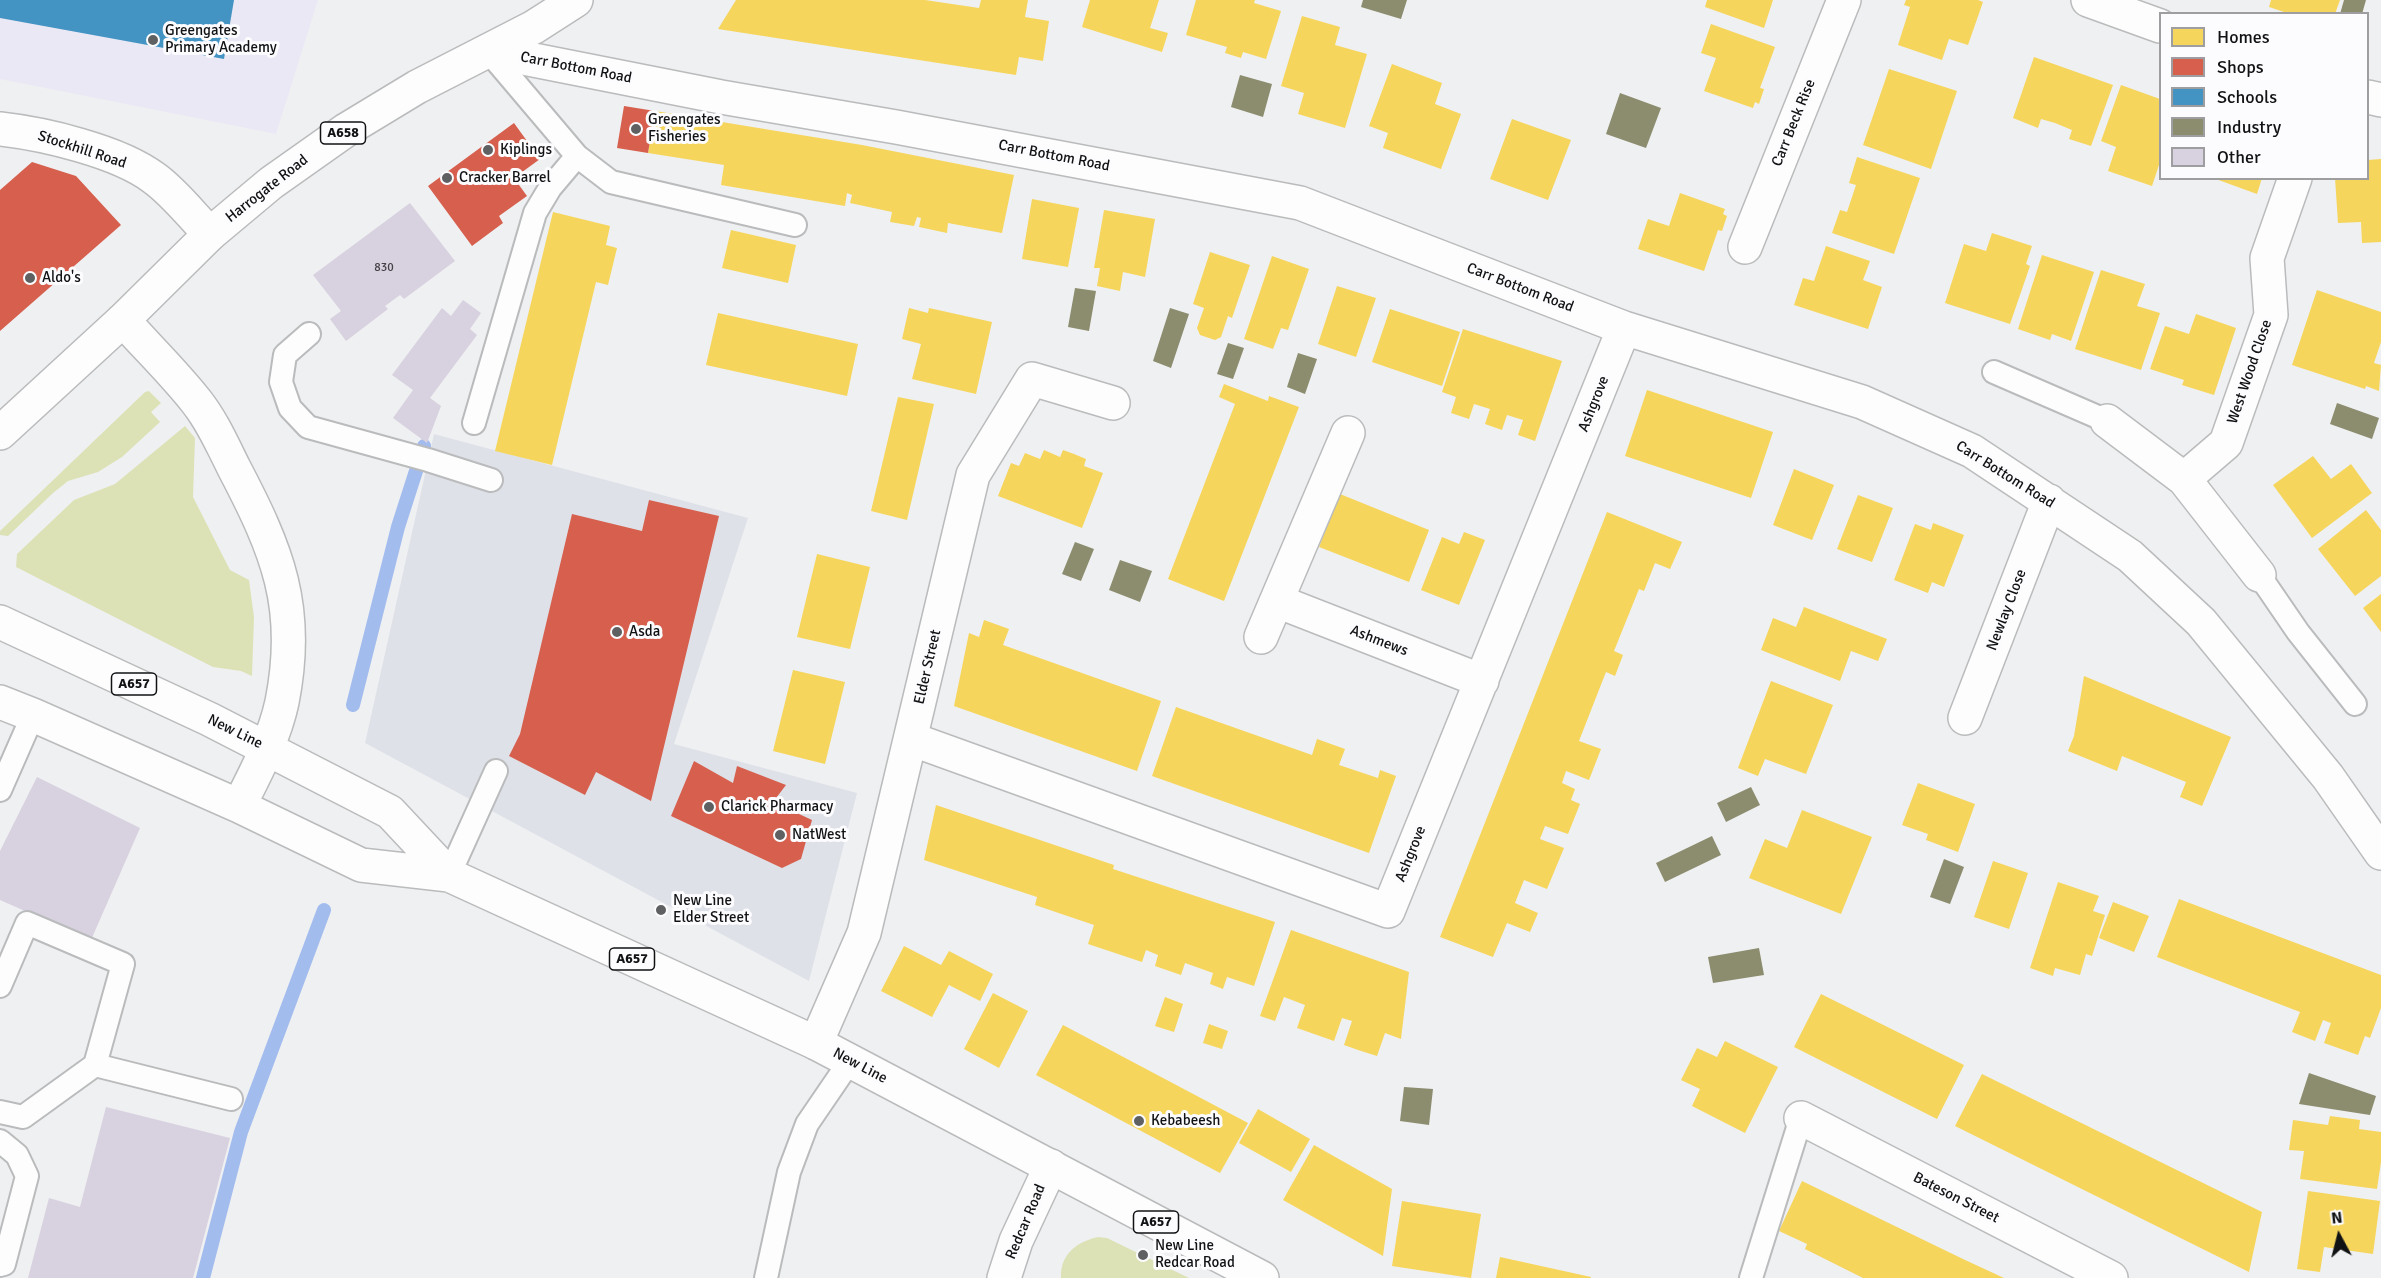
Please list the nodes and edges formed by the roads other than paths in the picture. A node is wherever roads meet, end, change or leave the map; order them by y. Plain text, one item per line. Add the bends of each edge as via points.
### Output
1 (576, 0) edge
2 (1844, 0) edge
3 (2088, 0) edge
4 (2159, 26) edge
5 (488, 51) junction
6 (0, 129) edge
7 (577, 156) junction
8 (2294, 180) edge
9 (795, 225) dead end
10 (210, 234) junction
11 (1745, 247) dead end
12 (123, 320) junction
13 (1624, 328) junction
14 (309, 334) dead end
15 (1994, 372) dead end
16 (1113, 403) dead end
17 (2107, 421) joint
18 (474, 423) dead end
19 (2, 428) edge
20 (1348, 433) dead end
21 (2184, 479) junction
22 (492, 480) dead end
23 (2049, 501) junction
24 (2259, 575) joint
25 (1277, 601) junction
26 (0, 622) edge
27 (1261, 637) dead end
28 (1482, 681) junction
29 (0, 702) edge
30 (2355, 704) dead end
31 (33, 715) junction
32 (1965, 718) dead end
33 (911, 739) junction
34 (268, 748) junction
35 (496, 771) dead end
36 (0, 790) edge
37 (238, 806) junction
38 (2381, 853) edge
39 (449, 875) junction
40 (0, 986) edge
41 (816, 1043) junction
42 (850, 1061) junction
43 (95, 1065) junction
44 (231, 1099) dead end
45 (0, 1112) edge
46 (1801, 1118) joint
47 (0, 1141) edge
48 (1051, 1166) junction
49 (0, 1265) edge
50 (766, 1278) edge
51 (1004, 1278) edge
52 (1262, 1278) edge
53 (1751, 1278) edge
54 (2110, 1278) edge

1 - 5 main road, Harrogate Road / A658
2 - 11 main road, Carr Beck Rise
3 - 4 main road
5 - 7 lane
5 - 10 main road, Harrogate Road / A658 via 417,87 346,130 271,183
5 - 13 main road, Carr Bottom Road via 1300,203
6 - 10 main road, Stockhill Road via 27,132 112,156 135,167 154,178
7 - 9 lane via 611,182
7 - 18 lane via 535,213
8 - 21 main road, West Wood Close via 2267,258 2271,315 2226,443
10 - 12 main road, Harrogate Road / A658
12 - 19 main road, Harrogate Road / A658
12 - 34 main road via 209,419 275,552 284,588 288,667
13 - 23 main road, Carr Bottom Road via 1862,402 1972,451
13 - 28 main road, Ashgrove
14 - 22 lane via 285,355 282,369 284,396 308,427
15 - 17 lane
16 - 33 main road, Elder Street via 1032,379 973,475
17 - 21 main road
20 - 25 main road
21 - 24 main road
23 - 32 main road, Newlay Close
23 - 38 main road, Carr Bottom Road via 2130,556 2201,622 2328,777
24 - 30 lane
25 - 27 main road
25 - 28 main road, Ashmews
26 - 34 main road, New Line / A657
28 - 33 main road, Ashgrove via 1388,910
29 - 31 main road, New Line / A657
31 - 36 lane
31 - 37 main road, New Line / A657
33 - 41 main road, Elder Street via 864,933
34 - 37 main road
34 - 39 main road, New Line / A657 via 390,812
35 - 39 lane
37 - 39 main road, New Line / A657 via 361,865
39 - 41 main road, New Line / A657
40 - 43 lane via 27,923 123,964
41 - 42 main road, New Line / A657
42 - 48 main road, New Line / A657
42 - 50 lane via 807,1124 789,1172
43 - 44 lane
43 - 45 lane via 23,1118
46 - 53 lane
46 - 54 main road, Bateson Street
47 - 49 lane via 16,1155 27,1176 4,1264
48 - 51 main road, Redcar Road via 1016,1241
48 - 52 main road, New Line / A657

